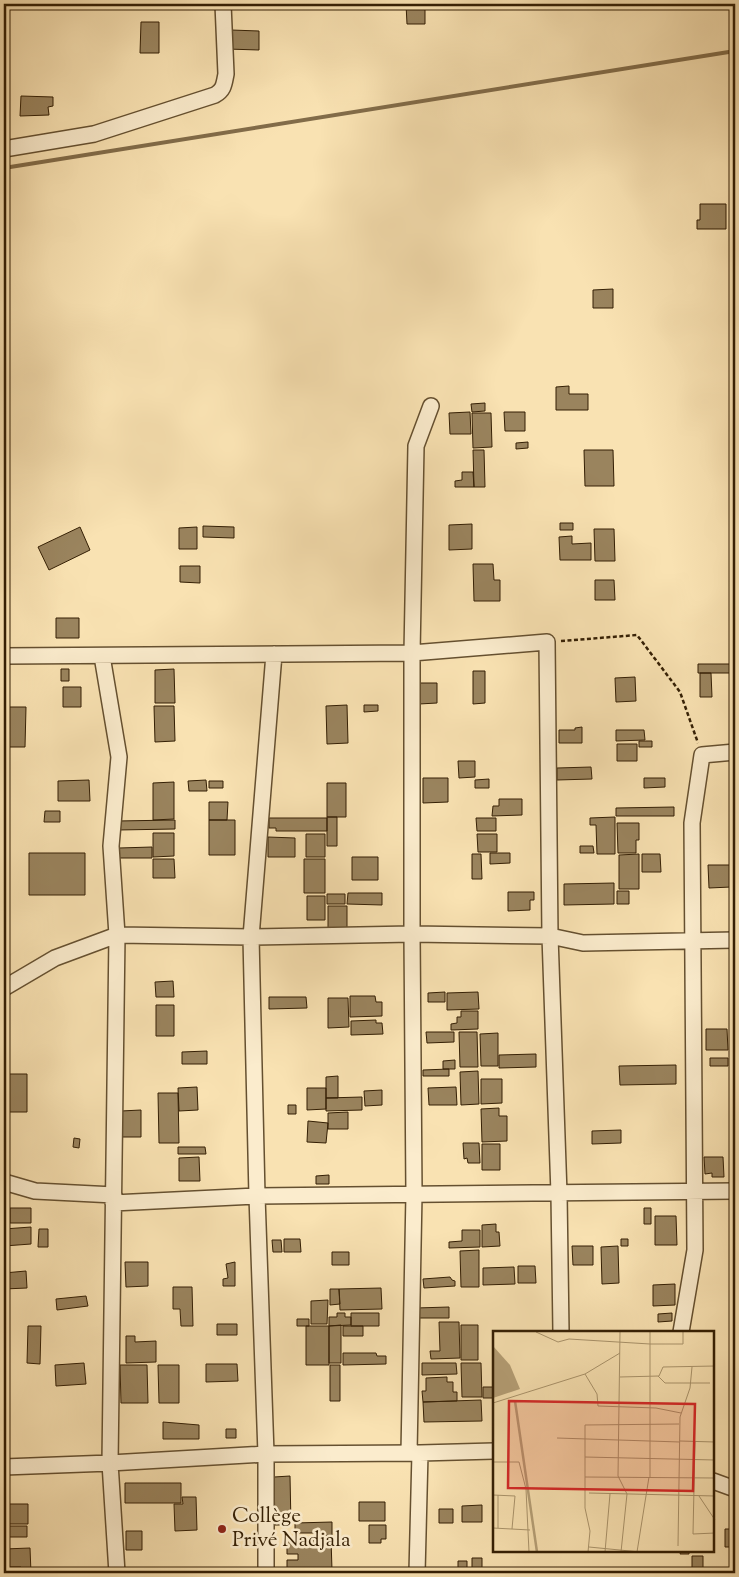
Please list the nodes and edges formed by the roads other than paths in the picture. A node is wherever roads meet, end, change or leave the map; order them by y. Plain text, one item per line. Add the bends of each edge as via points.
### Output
1 (222, 4) edge
2 (4, 149) edge
3 (431, 406) dead end
4 (412, 653) junction
5 (274, 654) junction
6 (4, 656) edge
7 (102, 656) junction
8 (735, 752) edge
9 (412, 934) junction
10 (117, 935) junction
11 (550, 936) junction
12 (251, 937) junction
13 (693, 940) junction
14 (735, 940) edge
15 (4, 988) edge
16 (4, 1182) edge
17 (735, 1191) edge
18 (694, 1192) junction
19 (414, 1194) junction
20 (559, 1194) junction
21 (257, 1196) junction
22 (114, 1199) junction
23 (561, 1331) edge
24 (681, 1331) edge
25 (493, 1451) edge
26 (414, 1453) junction
27 (266, 1454) junction
28 (110, 1463) junction
29 (4, 1467) edge
30 (714, 1481) edge
31 (735, 1489) edge
32 (117, 1573) edge
33 (266, 1573) edge
34 (417, 1573) edge

1 - 2 street via 226,74 220,92 94,134
3 - 4 street via 416,446
4 - 5 street
4 - 9 street
4 - 11 street via 547,642
5 - 7 street
5 - 12 street
6 - 7 street
7 - 10 street via 119,758 111,846
8 - 13 street via 702,755 692,823
9 - 11 street
9 - 12 street
9 - 19 street
10 - 12 street
10 - 15 street via 55,958
10 - 22 street
11 - 13 street via 583,943
11 - 20 street
12 - 21 street
13 - 14 street
13 - 18 street
16 - 22 street via 35,1191
17 - 18 street
18 - 20 street
18 - 24 street via 695,1250
19 - 20 street
19 - 21 street
19 - 26 street
20 - 23 street
21 - 22 street
21 - 27 street
22 - 28 street
25 - 26 street
26 - 27 street
26 - 34 street
27 - 28 street
27 - 33 street
28 - 29 street
28 - 32 street
30 - 31 street

